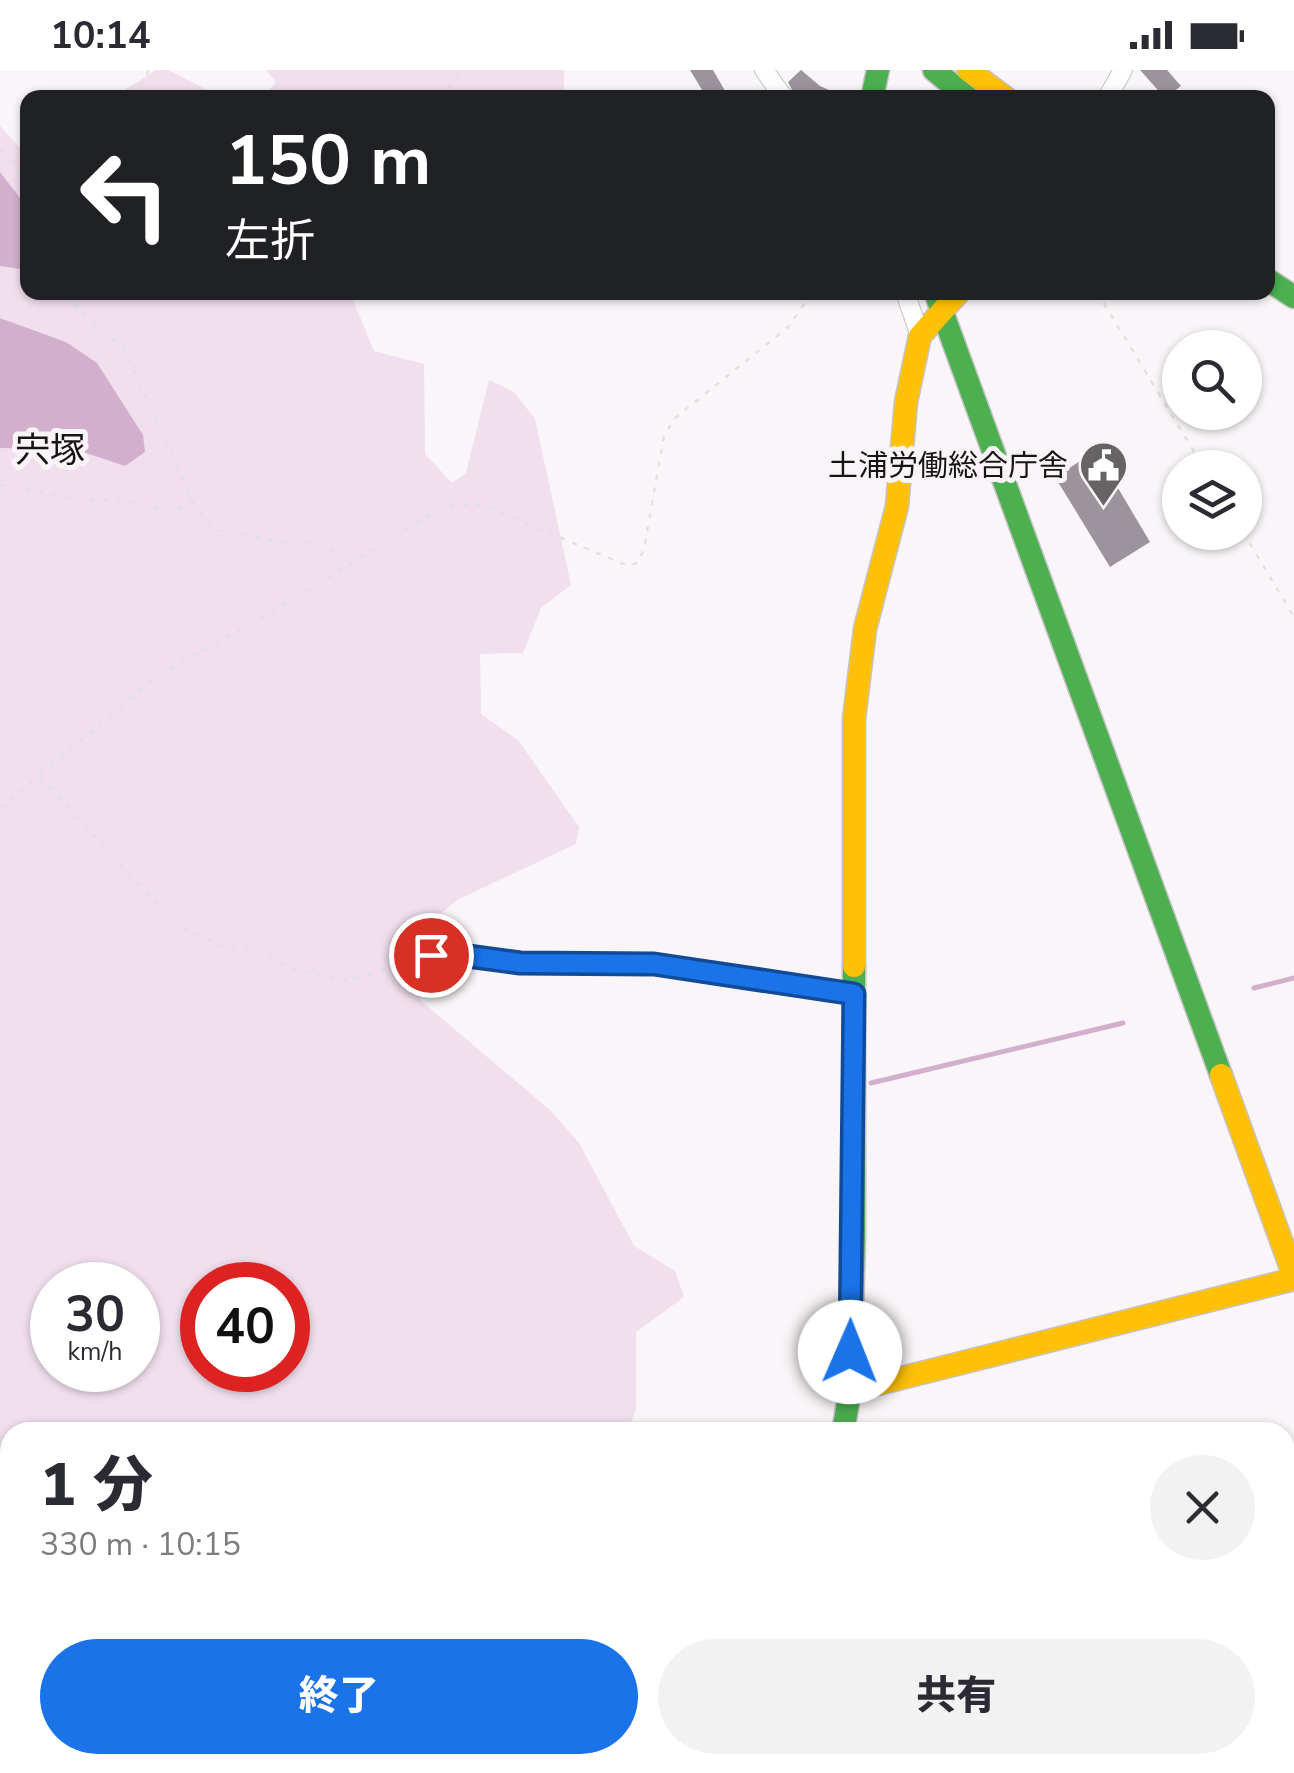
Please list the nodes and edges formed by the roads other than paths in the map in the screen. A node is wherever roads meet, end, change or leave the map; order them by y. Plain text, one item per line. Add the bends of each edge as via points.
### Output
1 (934, 70) edge
2 (968, 70) edge
3 (958, 90) edge
4 (995, 90) edge
5 (908, 300) edge
6 (938, 302) edge
7 (920, 336) junction
8 (431, 955) road end
9 (854, 994) junction
10 (1294, 1277) edge
11 (850, 1391) junction
12 (844, 1422) edge

1 - 3 street
2 - 4 street
5 - 7 street
6 - 7 street
6 - 10 street
7 - 9 street via 906,402 897,506 866,629 854,719
8 - 9 lane via 654,964
9 - 11 street
10 - 11 street
11 - 12 street

